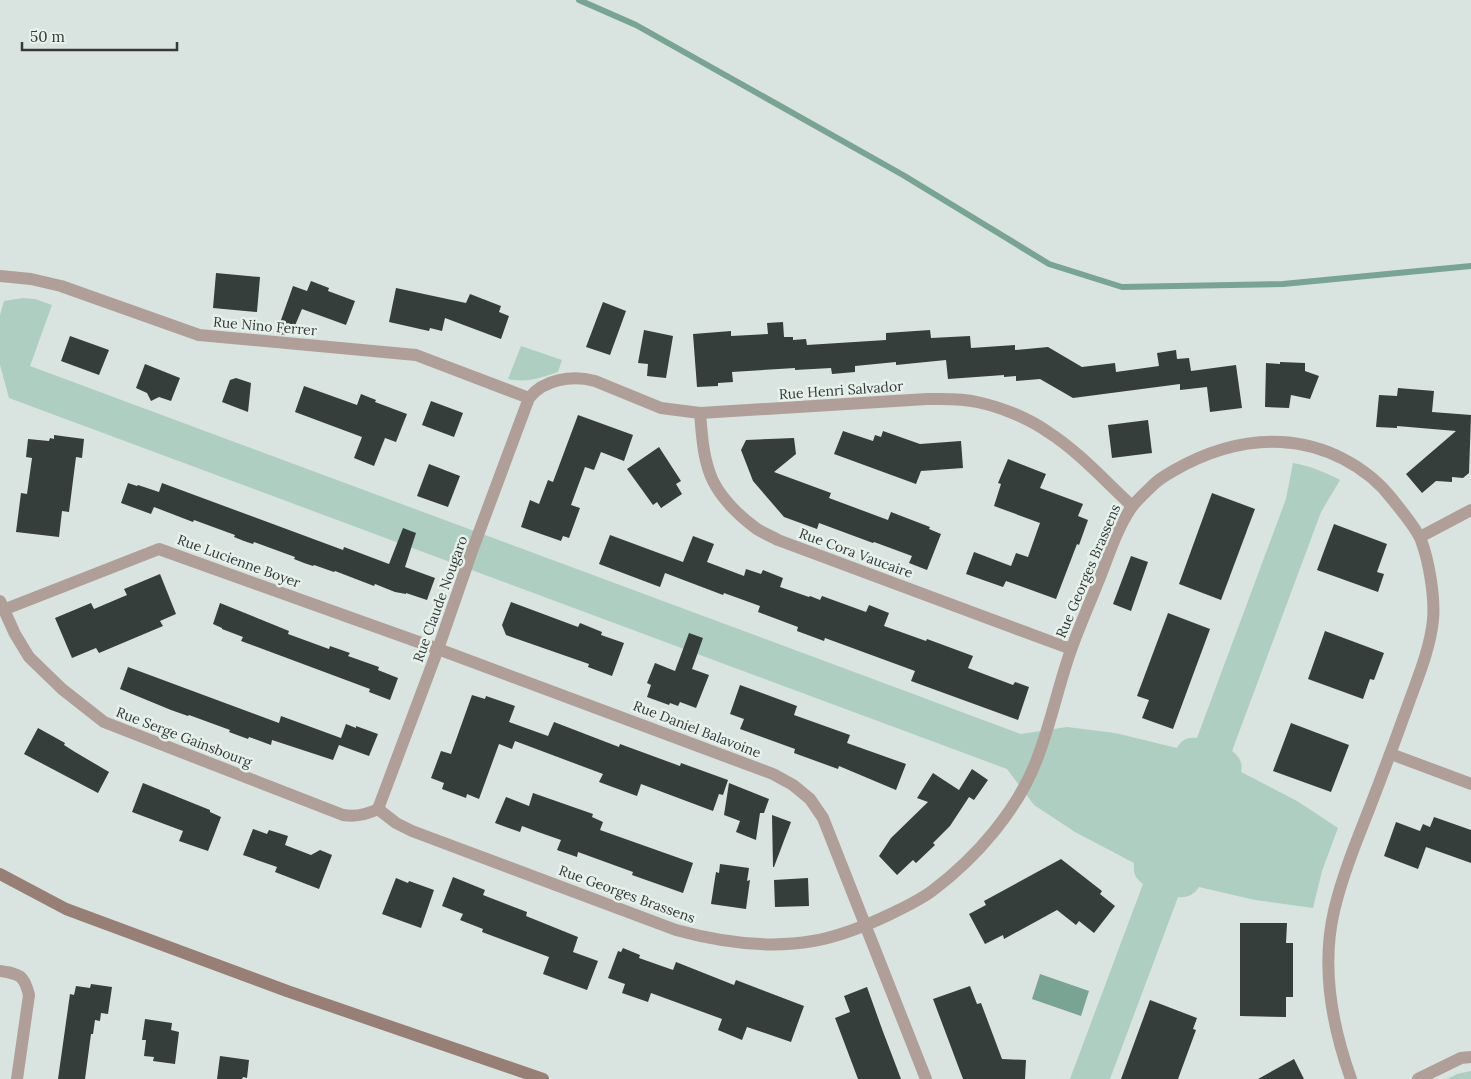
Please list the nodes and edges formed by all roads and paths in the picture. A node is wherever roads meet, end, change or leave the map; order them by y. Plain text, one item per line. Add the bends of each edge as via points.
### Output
1 (0, 276) edge
2 (529, 398) junction
3 (700, 413) junction
4 (1132, 506) junction
5 (1471, 510) edge
6 (1420, 536) junction
7 (2, 606) edge
8 (438, 648) junction
9 (1071, 649) junction
10 (1391, 754) junction
11 (1471, 784) edge
12 (378, 809) junction
13 (0, 874) edge
14 (865, 925) junction
15 (0, 971) edge
16 (1471, 1057) edge
17 (17, 1079) edge
18 (543, 1079) edge
19 (926, 1079) edge
20 (1351, 1079) edge
21 (1418, 1079) edge

1 - 2 street, Rue Nino Ferrer via 61,286 199,335 416,355
2 - 3 street, Rue Henri Salvador via 543,385 574,378 586,379 660,408
2 - 8 street, Rue Claude Nougaro
3 - 4 street, Rue Henri Salvador via 952,399 978,402 1049,432
3 - 9 street, Rue Cora Vaucaire via 706,461 713,481 725,499 758,529 778,540
4 - 6 street, Rue Georges Brassens via 1158,480 1191,461 1235,446 1286,442 1326,450 1365,472 1391,497
4 - 9 street, Rue Georges Brassens
5 - 6 street
6 - 10 street, Rue Georges Brassens via 1430,574 1434,617 1426,656
7 - 8 street, Rue Lucienne Boyer via 160,549
7 - 12 street, Rue Serge Gainsbourg via 29,657 62,689 104,722 343,815 360,816
8 - 12 street, Rue Claude Nougaro
8 - 14 street, Rue Daniel Balavoine via 773,774 793,785 810,799 823,818
9 - 14 street, Rue Georges Brassens via 1037,760 1009,813 965,863 931,892
10 - 11 street
10 - 20 street, Rue Georges Brassens via 1346,869 1333,914 1329,943 1332,1000 1341,1050
12 - 14 street, Rue Georges Brassens via 412,831 696,935 753,943 790,943 829,937
13 - 18 main road via 66,909 286,991
14 - 19 street, Rue Daniel Balavoine
15 - 17 street via 16,973 26,983 29,995
16 - 21 street via 1460,1058

